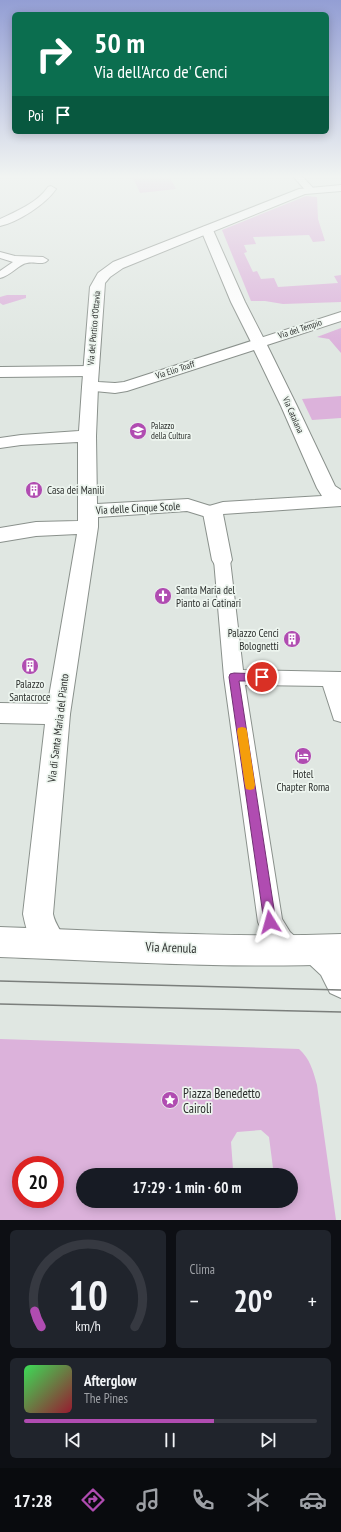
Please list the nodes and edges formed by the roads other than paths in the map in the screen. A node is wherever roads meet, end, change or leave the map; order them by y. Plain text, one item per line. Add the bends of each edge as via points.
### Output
1 (200, 233) edge
2 (208, 233) edge
3 (0, 255) edge
4 (23, 260) junction
5 (43, 260) dead end
6 (0, 275) edge
7 (341, 316) edge
8 (258, 343) junction
9 (0, 372) edge
10 (90, 379) junction
11 (87, 436) junction
12 (0, 443) edge
13 (336, 495) edge
14 (213, 513) junction
15 (88, 519) junction
16 (0, 535) edge
17 (222, 560) joint
18 (234, 677) junction
19 (336, 679) edge
20 (0, 713) edge
21 (58, 714) junction
22 (341, 714) edge
23 (0, 942) edge
24 (52, 943) junction
25 (317, 950) edge
26 (341, 982) edge

1 - 10 street, Via del Portico d'Ottavia via 118,265 102,276 97,286
2 - 8 street, Via Catalana
3 - 4 lane
4 - 5 lane
4 - 6 lane
7 - 8 street, Via del Tempio
8 - 10 street, Via Elio Toaff via 127,386 115,388
8 - 13 street, Via Catalana
9 - 10 street, Via Elio Toaff
10 - 11 street, Via del Portico d'Ottavia
11 - 12 street
11 - 15 street, Via del Portico d'Ottavia
13 - 14 street via 309,503 223,508
14 - 15 street, Via delle Cinque Scole via 188,505
14 - 17 street
15 - 16 street, Via delle Cinque Scole
15 - 21 street, Via di Santa Maria del Pianto
17 - 18 lane
18 - 19 lane
18 - 25 lane via 270,922 281,941
19 - 22 lane
20 - 21 street
21 - 24 street, Via di Santa Maria del Pianto via 38,914 41,929
23 - 24 street, Via Arenula
24 - 25 street, Via Arenula
25 - 26 street via 333,964

